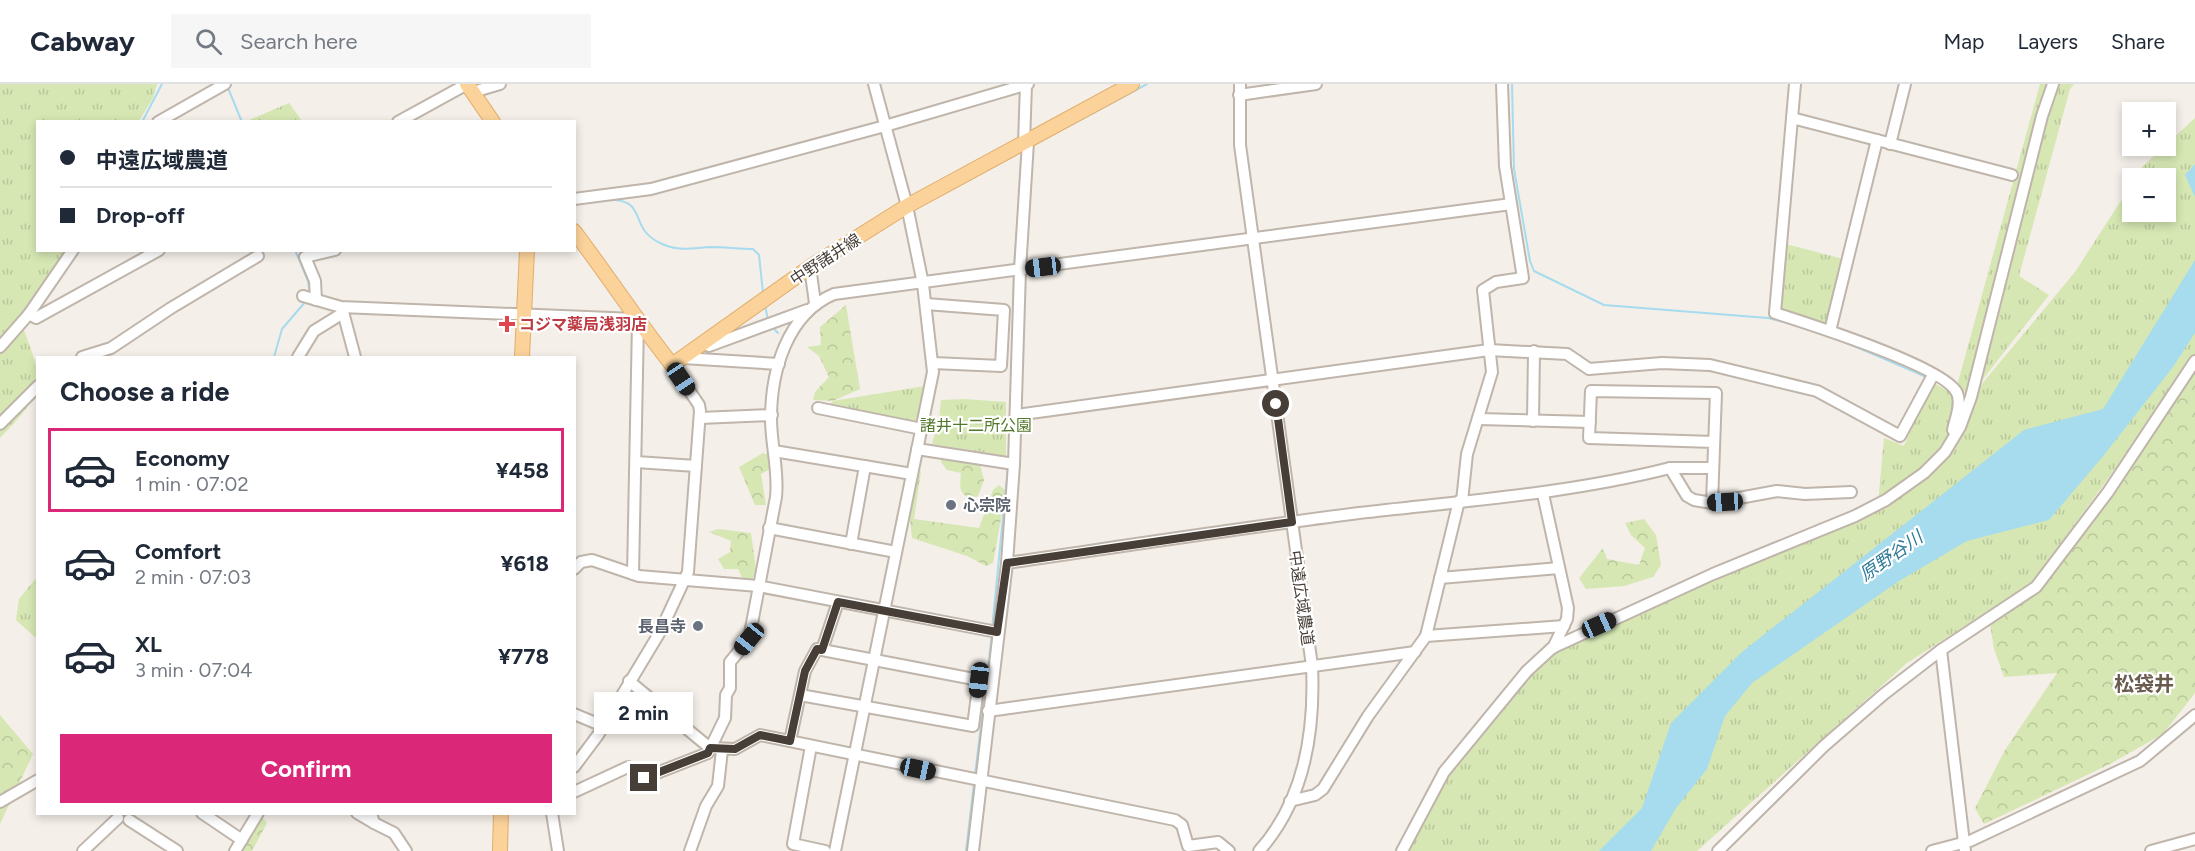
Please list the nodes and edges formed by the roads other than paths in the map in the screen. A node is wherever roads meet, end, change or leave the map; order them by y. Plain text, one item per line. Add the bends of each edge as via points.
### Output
1 (500, 84) edge
2 (874, 84) edge
3 (1027, 84) edge
4 (1132, 84) edge
5 (1316, 84) edge
6 (1502, 84) edge
7 (1795, 84) edge
8 (1905, 84) edge
9 (2053, 84) edge
10 (222, 86) edge
11 (469, 87) edge
12 (1240, 89) edge
13 (1792, 118) junction
14 (162, 120) edge
15 (402, 120) edge
16 (492, 120) edge
17 (885, 126) junction
18 (1877, 140) junction
19 (1026, 143) junction
20 (1890, 144) junction
21 (2012, 175) dead end
22 (576, 199) edge
23 (1511, 204) junction
24 (907, 206) junction
25 (576, 234) edge
26 (1252, 240) junction
27 (72, 252) edge
28 (155, 252) edge
29 (326, 252) edge
30 (527, 252) edge
31 (258, 256) dead end
32 (305, 257) junction
33 (294, 260) dead end
34 (810, 267) junction
35 (1020, 270) junction
36 (923, 284) junction
37 (303, 296) dead end
38 (316, 300) junction
39 (926, 304) junction
40 (812, 306) junction
41 (342, 310) junction
42 (29, 314) junction
43 (524, 314) junction
44 (637, 321) junction
45 (1830, 331) junction
46 (702, 343) junction
47 (0, 347) edge
48 (1489, 350) junction
49 (1534, 351) junction
50 (85, 356) edge
51 (299, 356) edge
52 (355, 356) edge
53 (522, 356) edge
54 (677, 361) junction
55 (2195, 361) edge
56 (933, 363) junction
57 (779, 364) junction
58 (1933, 375) junction
59 (1273, 380) junction
60 (36, 388) edge
61 (818, 408) dead end
62 (772, 415) junction
63 (1016, 415) junction
64 (700, 418) junction
65 (1479, 419) junction
66 (1533, 421) junction
67 (1590, 422) junction
68 (0, 424) edge
69 (922, 429) junction
70 (1714, 442) junction
71 (1950, 443) junction
72 (917, 449) junction
73 (774, 451) junction
74 (636, 462) junction
75 (1014, 464) junction
76 (696, 466) junction
77 (866, 466) junction
78 (1670, 468) junction
79 (1713, 468) junction
80 (912, 474) junction
81 (1851, 492) dead end
82 (1543, 494) junction
83 (1460, 501) junction
84 (1712, 502) junction
85 (1292, 522) junction
86 (769, 528) junction
87 (851, 543) junction
88 (896, 552) junction
89 (1007, 563) junction
90 (576, 567) edge
91 (1559, 568) junction
92 (633, 574) junction
93 (1440, 578) junction
94 (684, 581) junction
95 (758, 586) junction
96 (838, 602) junction
97 (884, 611) junction
98 (1564, 626) junction
99 (997, 632) junction
100 (1426, 636) junction
101 (1552, 648) junction
102 (822, 650) junction
103 (1941, 650) junction
104 (1415, 651) junction
105 (875, 658) junction
106 (1312, 666) junction
107 (629, 681) junction
108 (800, 695) junction
109 (865, 707) junction
110 (988, 711) junction
111 (2193, 714) edge
112 (576, 715) edge
113 (603, 726) junction
114 (790, 741) junction
115 (811, 746) junction
116 (710, 748) junction
117 (722, 750) junction
118 (855, 756) junction
119 (576, 764) edge
120 (36, 781) edge
121 (981, 782) junction
122 (576, 791) edge
123 (1290, 801) junction
124 (0, 802) edge
125 (205, 815) edge
126 (257, 815) edge
127 (501, 815) edge
128 (552, 815) edge
129 (120, 816) edge
130 (372, 818) edge
131 (2195, 839) edge
132 (242, 840) junction
133 (1965, 847) edge
134 (83, 851) edge
135 (177, 851) edge
136 (235, 851) edge
137 (406, 851) edge
138 (500, 851) edge
139 (558, 851) edge
140 (690, 851) edge
141 (825, 851) edge
142 (835, 851) edge
143 (973, 851) edge
144 (1228, 851) edge
145 (1259, 851) edge
146 (1402, 851) edge
147 (1718, 851) edge
148 (1932, 851) edge
149 (2151, 851) edge

1 - 11 street
2 - 17 street
3 - 17 street
3 - 19 street
4 - 19 main road, 中野諸井線
5 - 12 street
6 - 23 street via 1505,166
7 - 13 street
8 - 20 street
9 - 71 street via 1971,398
10 - 14 street
11 - 15 street
11 - 16 main road
12 - 26 street, 中遠広域農道 via 1239,145
13 - 18 street
13 - 45 street via 1775,313
17 - 22 street via 651,189
17 - 24 street
18 - 20 street
18 - 45 street
19 - 24 main road, 中野諸井線
19 - 35 street
20 - 21 street
23 - 26 street
23 - 48 street via 1523,278 1496,282 1483,290
24 - 34 main road, 中野諸井線
24 - 36 street
25 - 44 main road via 628,302
26 - 35 street
26 - 59 street, 中遠広域農道
27 - 42 street
28 - 42 street via 36,318
29 - 32 street
30 - 43 main road
31 - 50 street via 111,348
32 - 33 street
32 - 38 street via 315,281
34 - 40 street
34 - 46 main road, 中野諸井線
35 - 36 street
35 - 63 street
36 - 39 street
36 - 40 street via 834,294
37 - 38 street
38 - 41 street
39 - 56 street
39 - 56 street via 1004,310 1001,366
40 - 46 street via 709,346
40 - 57 street via 788,338
41 - 43 street
41 - 51 street via 314,331
41 - 52 street
42 - 47 street
43 - 44 street
43 - 53 main road
44 - 54 main road
44 - 74 street
45 - 58 street via 1886,351
46 - 54 main road, 中野諸井線
48 - 49 street
48 - 59 street
48 - 65 street via 1492,372
49 - 58 street via 1567,354 1589,369 1662,363 1710,365 1817,391 1900,436
49 - 66 street
54 - 57 street
54 - 64 street via 699,405
55 - 103 street via 2108,492 2036,587
56 - 69 street
57 - 62 street
58 - 71 street via 1957,391
59 - 63 street
59 - 85 street, 中遠広域農道
60 - 68 street
61 - 69 street
62 - 64 street
62 - 73 street
63 - 75 street
64 - 76 street
65 - 66 street
65 - 83 street via 1467,454
66 - 67 street
67 - 70 street via 1589,438
67 - 70 street via 1591,392 1716,393
69 - 72 street
70 - 79 street
71 - 101 street via 1924,473 1863,512 1713,574
72 - 75 street
72 - 80 street
73 - 77 street
73 - 86 street via 778,482
74 - 76 street
74 - 92 street
75 - 89 street
76 - 94 street via 688,572
77 - 80 street
77 - 87 street
78 - 79 street
78 - 82 street
78 - 84 street via 1687,496
79 - 84 street
80 - 88 street
81 - 84 street via 1777,491
82 - 83 street
82 - 91 street
83 - 85 street
83 - 93 street
85 - 89 street
85 - 106 street, 中遠広域農道
86 - 87 street
86 - 95 street
87 - 88 street
88 - 97 street
89 - 99 street
90 - 92 street via 586,559
91 - 93 street
91 - 98 street via 1568,608
92 - 94 street
93 - 100 street
94 - 95 street
94 - 107 street via 660,632
95 - 96 street
95 - 116 street via 749,639 730,662 724,718
96 - 97 street
96 - 102 street
97 - 99 street
97 - 105 street
98 - 100 street
98 - 101 street
99 - 110 street
100 - 104 street
101 - 146 street via 1527,670 1444,772
102 - 105 street
102 - 108 street via 817,649 811,657
103 - 133 street
103 - 147 street via 1824,746
104 - 106 street
104 - 123 street via 1368,716 1323,789
105 - 109 street
105 - 109 street via 979,680 973,726
106 - 110 street
106 - 123 street, 中遠広域農道 via 1310,740
107 - 113 street
107 - 116 street
108 - 109 street
108 - 114 street
109 - 118 street
110 - 121 street
111 - 133 street via 2140,761
112 - 113 street
113 - 119 street
114 - 115 street
114 - 117 street via 760,735 735,749
115 - 118 street
115 - 141 street via 793,844
116 - 117 street
116 - 122 street via 708,753 644,778 628,767
117 - 140 street via 718,786 706,806
118 - 121 street
118 - 142 street
120 - 124 street
121 - 143 street
121 - 144 street via 1175,820 1182,825 1188,846 1218,842
123 - 145 street, 中遠広域農道
125 - 132 street
126 - 132 street
127 - 138 main road
128 - 139 street
129 - 134 street
129 - 135 street
130 - 137 street via 393,833
131 - 149 street
132 - 136 street
133 - 148 street

